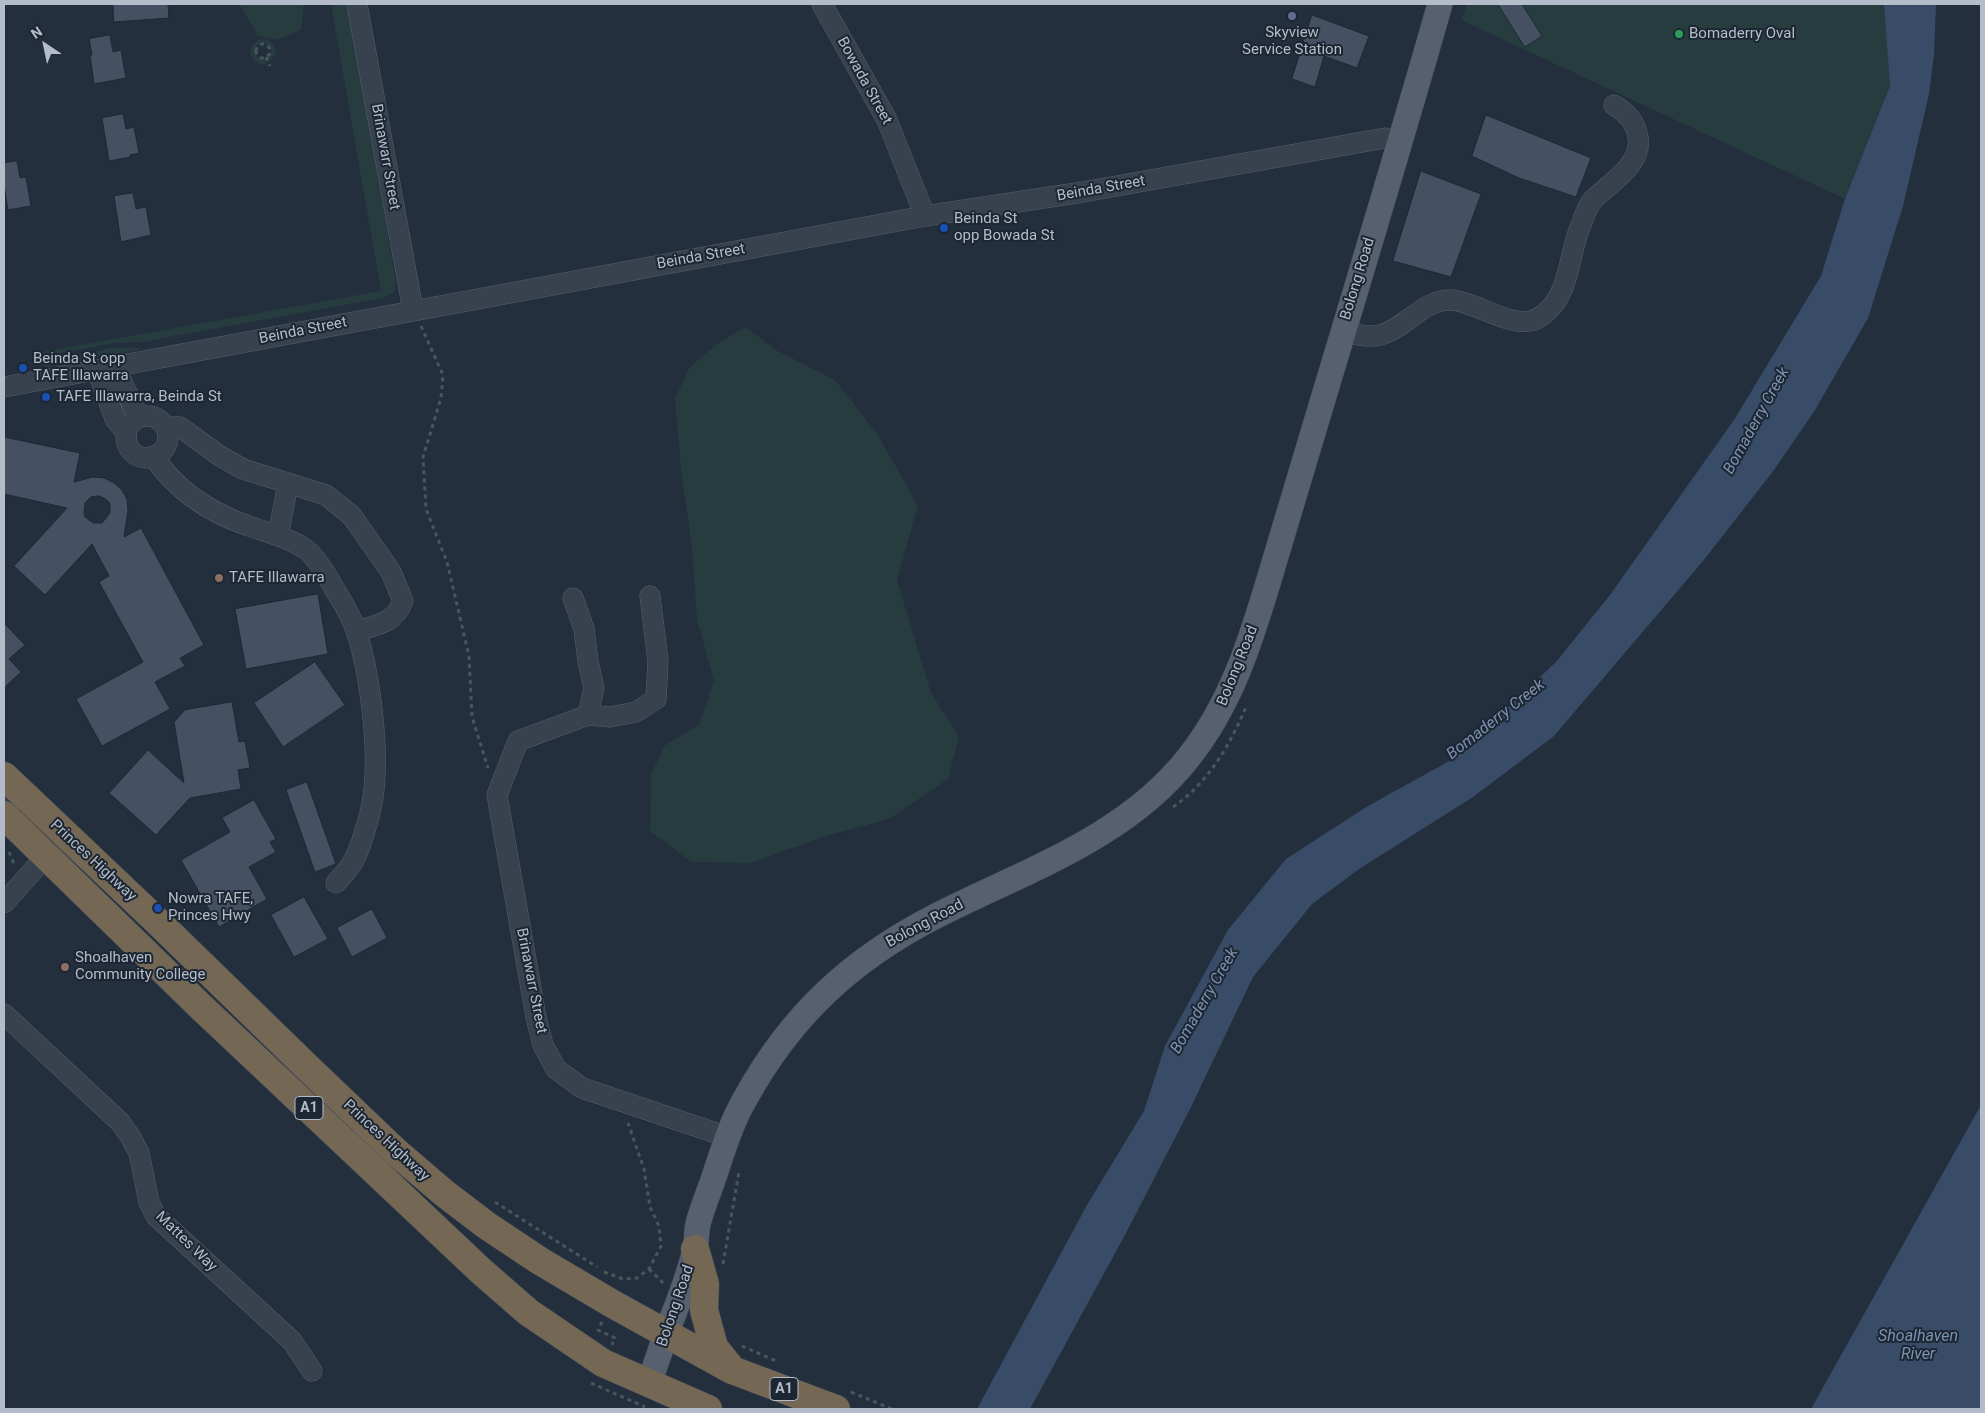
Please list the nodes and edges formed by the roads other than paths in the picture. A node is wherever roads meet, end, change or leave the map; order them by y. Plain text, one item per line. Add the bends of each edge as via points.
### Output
1 (357, 4) edge
2 (822, 4) edge
3 (1440, 4) edge
4 (1614, 105) dead end
5 (1401, 142) junction
6 (925, 216) junction
7 (413, 310) junction
8 (1342, 331) junction
9 (106, 369) junction
10 (4, 387) edge
11 (141, 417) junction
12 (165, 427) junction
13 (126, 432) junction
14 (153, 456) junction
15 (288, 484) junction
16 (278, 536) junction
17 (650, 596) dead end
18 (574, 598) dead end
19 (356, 631) junction
20 (588, 715) junction
21 (4, 776) edge
22 (4, 793) edge
23 (4, 815) edge
24 (46, 856) junction
25 (336, 883) dead end
26 (4, 903) edge
27 (4, 1014) edge
28 (728, 1137) junction
29 (696, 1238) junction
30 (660, 1329) junction
31 (736, 1358) junction
32 (312, 1371) dead end
33 (640, 1380) junction
34 (840, 1399) edge
35 (708, 1409) edge

1 - 7 street, Brinawarr Street
2 - 6 street, Bowada Street via 887,120
3 - 5 main road, Bolong Road
4 - 8 street via 1636,126 1640,146 1633,161 1590,203 1554,306 1535,320 1520,321 1450,300 1430,305 1380,335 1356,335
5 - 6 street, Beinda Street via 1385,138 1083,192
5 - 8 main road, Bolong Road
6 - 7 street, Beinda Street
7 - 9 street, Beinda Street
8 - 28 main road, Bolong Road via 1252,637 1228,697 1186,762 1131,814 1092,840 934,917 857,964 795,1024 744,1100
9 - 10 street, Beinda Street
9 - 11 street
9 - 13 street via 114,419
11 - 12 street via 155,418
11 - 13 street via 132,422
12 - 14 street via 164,448
12 - 15 street via 180,427 243,469
13 - 14 street via 132,452
14 - 16 street via 163,472 199,504 233,521
15 - 16 street
15 - 19 street via 326,495 352,516 391,572 403,601 399,612 376,626
16 - 19 street via 308,552 325,572
17 - 20 street via 658,662 656,699 636,712 610,717
18 - 20 street via 584,630 594,688
19 - 25 street via 370,697 376,752 374,798 352,864
20 - 28 street, Brinawarr Street via 518,741 497,795 543,1045 556,1069 582,1088
21 - 30 highway, Princes Highway / A1 via 395,1151 444,1193 540,1262
22 - 24 street via 40,832
23 - 24 highway, Princes Highway / A1
24 - 26 street
24 - 33 highway, Princes Highway / A1 via 501,1289 598,1374
27 - 32 street, Mattes Way via 120,1122 139,1153 149,1202 156,1216 292,1341
28 - 29 main road, Bolong Road
29 - 30 main road, Bolong Road
29 - 31 highway via 705,1284 704,1310 714,1347
30 - 31 highway, Princes Highway / A1
30 - 33 main road, Bolong Road
31 - 34 highway, Princes Highway / A1
33 - 35 highway, Princes Highway / A1

